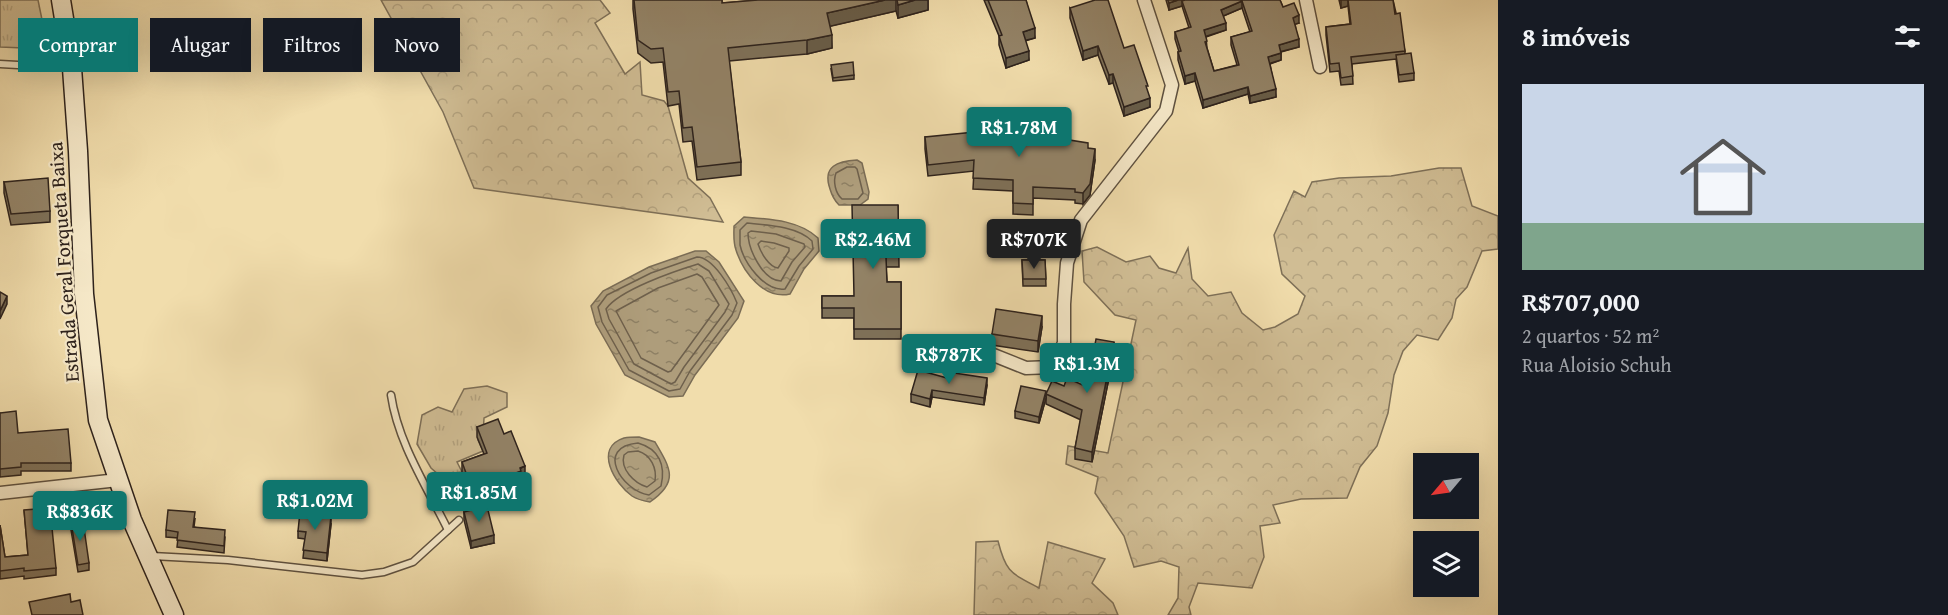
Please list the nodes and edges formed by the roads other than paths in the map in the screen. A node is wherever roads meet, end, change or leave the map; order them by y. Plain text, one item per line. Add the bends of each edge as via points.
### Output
1 (61, 0) edge
2 (1144, 0) edge
3 (1306, 0) edge
4 (64, 18) edge
5 (0, 64) edge
6 (18, 65) edge
7 (1320, 67) dead end
8 (72, 72) edge
9 (925, 347) dead end
10 (391, 395) dead end
11 (118, 480) junction
12 (0, 493) edge
13 (459, 520) dead end
14 (448, 530) junction
15 (148, 556) junction
16 (174, 615) edge

1 - 4 street, Estrada Geral Forqueta Baixa
2 - 9 street via 1172,85 1166,111 1081,220 1067,263 1064,343 1053,367 1026,368 992,354
3 - 7 street
5 - 6 lane
8 - 11 street, Estrada Geral Forqueta Baixa via 84,294 98,420
10 - 14 lane via 409,451
11 - 12 street
11 - 15 street, Estrada Geral Forqueta Baixa
13 - 14 lane
14 - 15 lane via 413,562 362,575 228,560
15 - 16 street, Estrada Geral Forqueta Baixa

